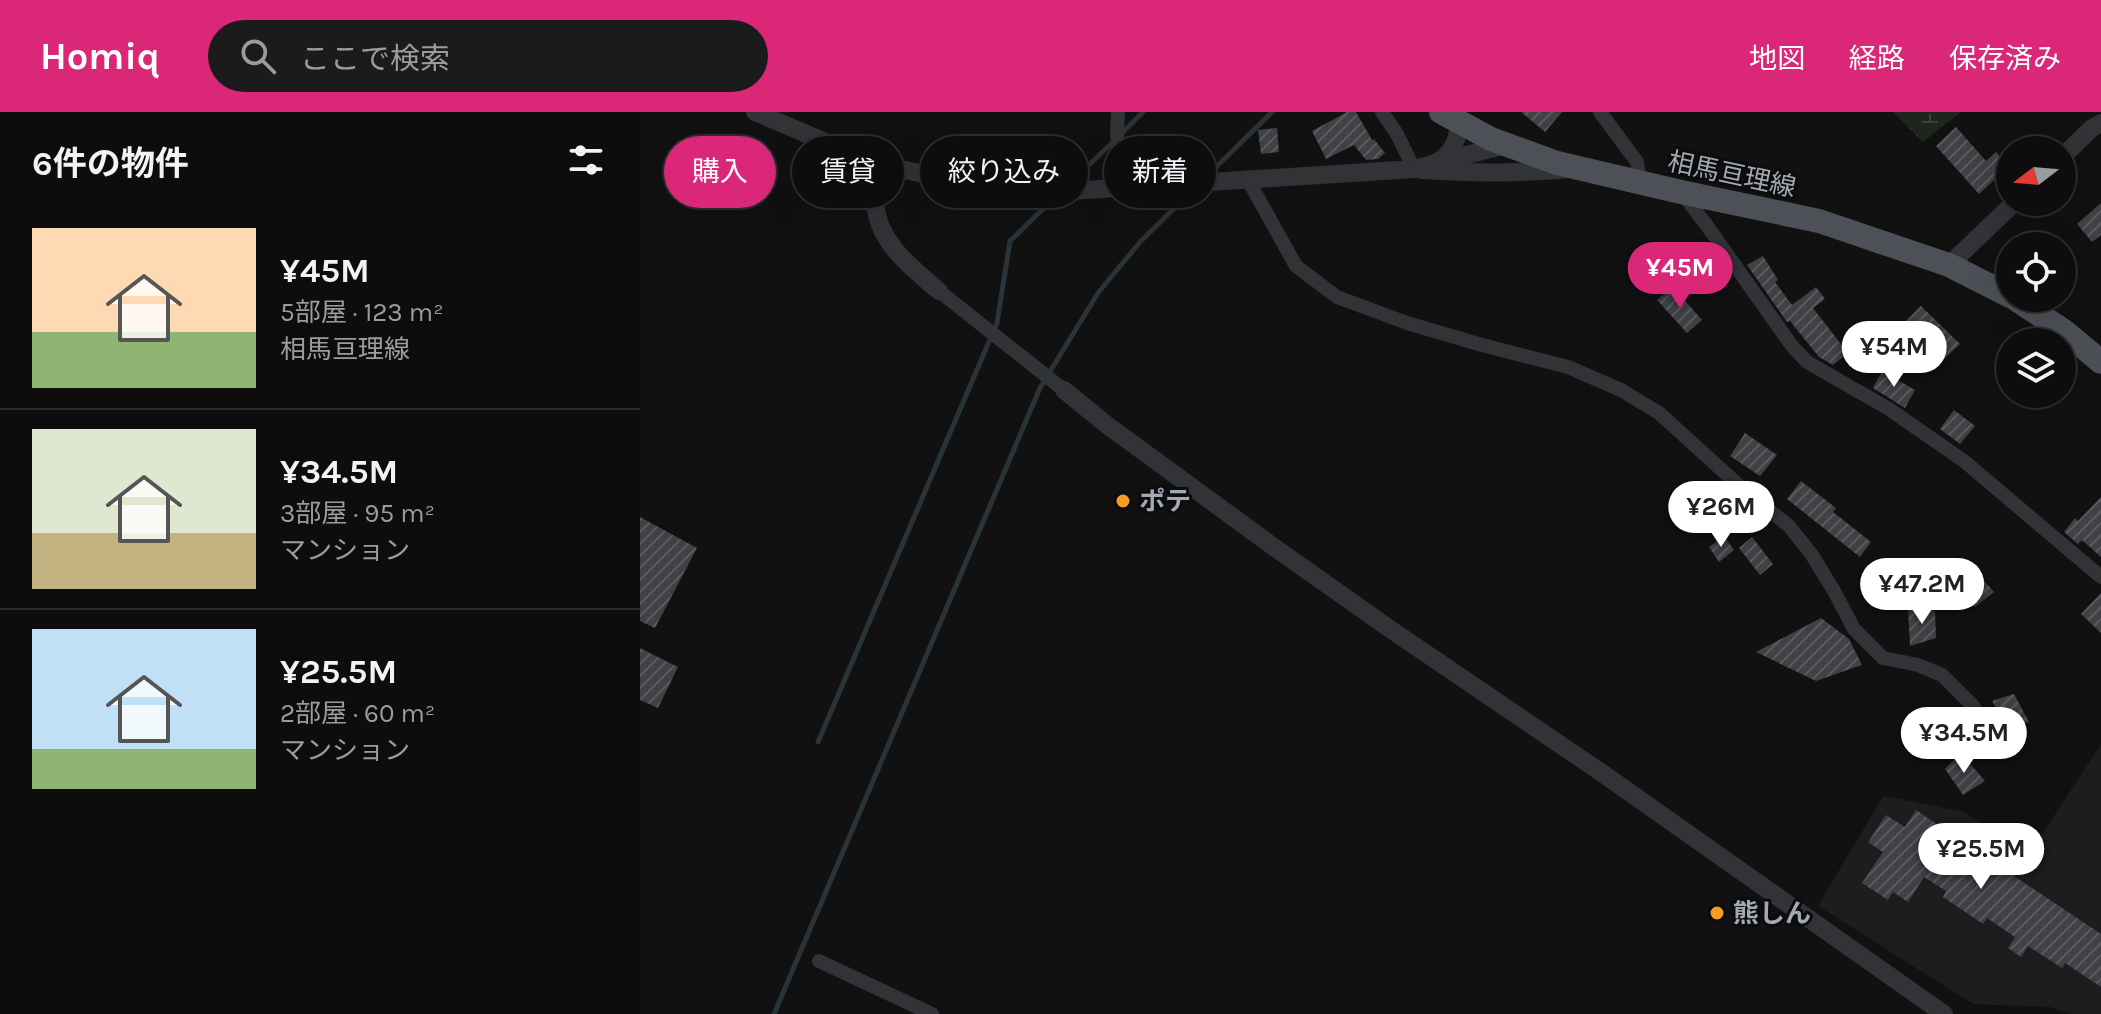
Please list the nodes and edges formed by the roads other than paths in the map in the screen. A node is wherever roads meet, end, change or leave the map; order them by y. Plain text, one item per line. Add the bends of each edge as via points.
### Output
1 (755, 112) edge
2 (1118, 112) edge
3 (1382, 112) edge
4 (1600, 112) edge
5 (1450, 117) edge
6 (2101, 123) edge
7 (811, 136) edge
8 (1117, 136) edge
9 (2076, 143) edge
10 (1507, 145) junction
11 (1438, 161) junction
12 (1579, 168) junction
13 (1414, 169) junction
14 (904, 170) edge
15 (1248, 180) junction
16 (1216, 182) edge
17 (1640, 182) junction
18 (1104, 190) edge
19 (1681, 192) junction
20 (876, 208) edge
21 (2000, 216) edge
22 (1949, 265) junction
23 (1996, 289) edge
24 (939, 291) joint
25 (2035, 312) edge
26 (2101, 362) edge
27 (1064, 390) joint
28 (2101, 577) edge
29 (1974, 707) dead end
30 (819, 961) dead end
31 (932, 1014) edge
32 (1944, 1014) edge

1 - 7 street
2 - 8 street
3 - 13 street
4 - 17 street via 1637,162
5 - 10 main road, 相馬亘理線
5 - 11 street via 1459,135
6 - 9 street
10 - 11 street
10 - 12 main road, 相馬亘理線
11 - 13 street
12 - 13 street
12 - 17 main road, 相馬亘理線
13 - 15 street
14 - 18 street via 988,188
15 - 16 street
15 - 29 street via 1296,266 1337,297 1407,323 1568,367 1659,413 1789,526 1854,629 1883,658 1942,675
17 - 19 main road, 相馬亘理線
19 - 22 main road, 相馬亘理線 via 1819,221
19 - 28 street via 1807,362 1964,461
20 - 24 street via 889,244
21 - 22 street
22 - 23 main road, 相馬亘理線
24 - 27 street
25 - 26 main road, 相馬亘理線
27 - 32 street via 1271,545
30 - 31 street

